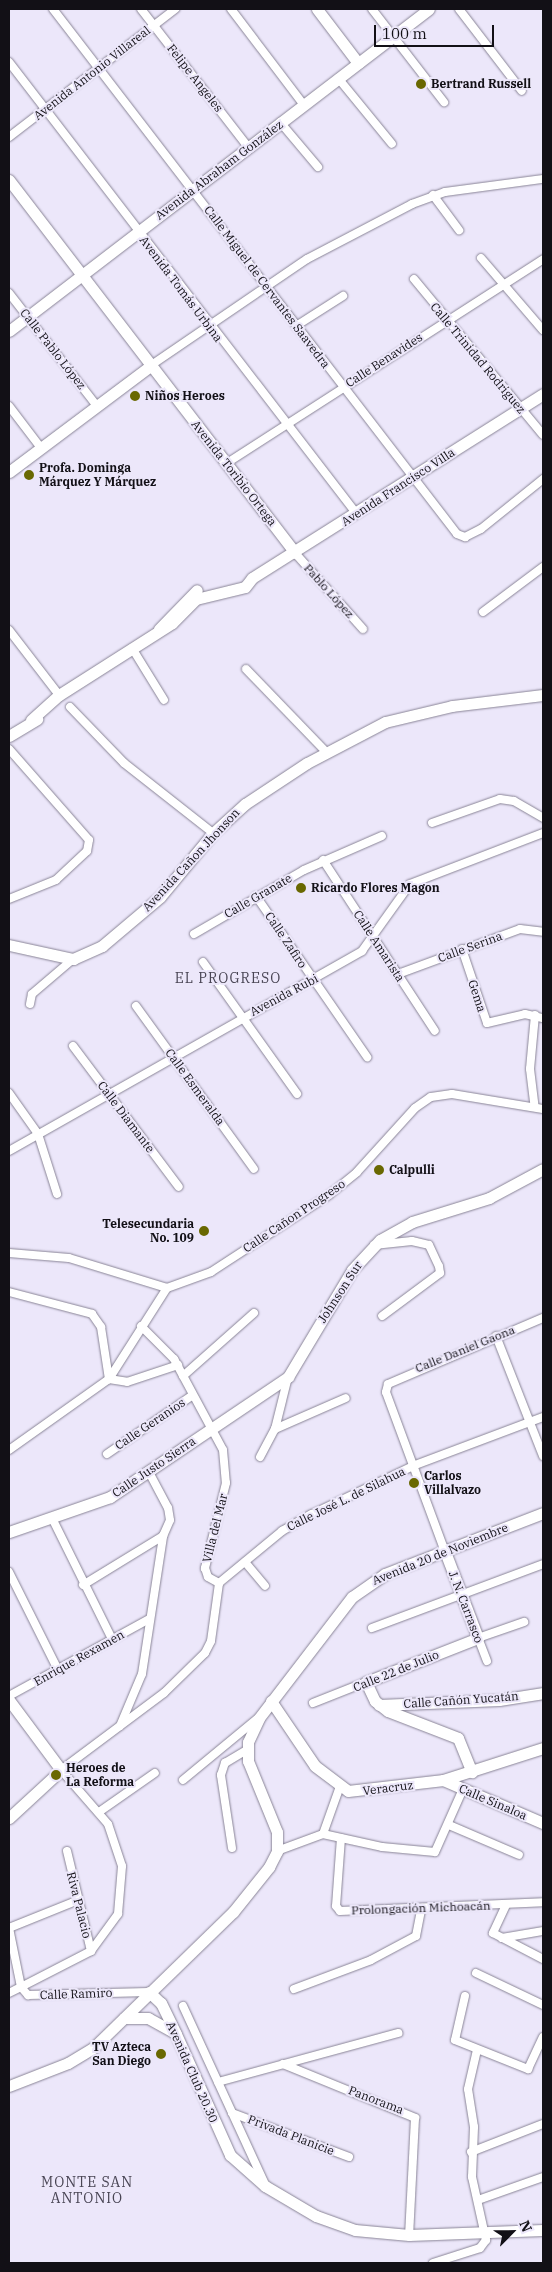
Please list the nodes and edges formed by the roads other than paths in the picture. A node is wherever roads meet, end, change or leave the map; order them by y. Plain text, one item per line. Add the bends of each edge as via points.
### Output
1 (53, 9) edge
2 (141, 9) edge
3 (175, 9) edge
4 (231, 9) edge
5 (316, 9) edge
6 (372, 9) edge
7 (429, 9) edge
8 (459, 9) edge
9 (154, 25) junction
10 (393, 36) junction
11 (9, 62) edge
12 (358, 64) junction
13 (100, 67) junction
14 (338, 78) junction
15 (522, 90) dead end
16 (444, 102) dead end
17 (304, 104) junction
18 (45, 109) junction
19 (280, 122) junction
20 (9, 137) edge
21 (392, 144) dead end
22 (248, 147) junction
23 (318, 167) dead end
24 (543, 179) edge
25 (9, 180) edge
26 (192, 189) junction
27 (433, 195) junction
28 (459, 230) dead end
29 (138, 232) junction
30 (481, 258) dead end
31 (543, 259) edge
32 (80, 276) junction
33 (414, 279) dead end
34 (503, 283) junction
35 (266, 285) junction
36 (9, 293) edge
37 (344, 296) dead end
38 (27, 317) junction
39 (445, 320) junction
40 (208, 324) junction
41 (296, 326) junction
42 (543, 330) edge
43 (9, 331) edge
44 (150, 366) junction
45 (343, 387) junction
46 (543, 394) edge
47 (9, 406) edge
48 (97, 406) junction
49 (520, 408) junction
50 (286, 424) junction
51 (543, 435) edge
52 (41, 448) junction
53 (227, 463) junction
54 (9, 472) edge
55 (414, 477) junction
56 (543, 479) edge
57 (356, 513) junction
58 (295, 553) junction
59 (543, 567) edge
60 (484, 612) dead end
61 (363, 629) dead end
62 (9, 630) edge
63 (132, 648) junction
64 (111, 663) junction
65 (246, 669) dead end
66 (59, 695) junction
67 (543, 695) edge
68 (164, 700) dead end
69 (70, 707) dead end
70 (31, 720) junction
71 (9, 736) edge
72 (9, 749) edge
73 (326, 753) junction
74 (543, 818) edge
75 (432, 823) dead end
76 (213, 833) junction
77 (543, 833) edge
78 (382, 836) dead end
79 (323, 860) junction
80 (256, 896) junction
81 (9, 898) edge
82 (543, 932) edge
83 (194, 934) dead end
84 (375, 939) junction
85 (9, 945) edge
86 (462, 949) junction
87 (73, 959) junction
88 (203, 962) dead end
89 (398, 974) junction
90 (313, 980) junction
91 (30, 1004) dead end
92 (136, 1006) dead end
93 (535, 1015) junction
94 (244, 1017) junction
95 (543, 1018) edge
96 (435, 1031) dead end
97 (73, 1046) dead end
98 (367, 1057) dead end
99 (175, 1058) junction
100 (9, 1093) edge
101 (297, 1094) dead end
102 (109, 1095) junction
103 (541, 1108) edge
104 (38, 1134) junction
105 (9, 1151) edge
106 (254, 1169) dead end
107 (543, 1169) edge
108 (179, 1187) dead end
109 (57, 1194) dead end
110 (374, 1245) junction
111 (9, 1253) edge
112 (167, 1288) junction
113 (9, 1292) edge
114 (254, 1313) dead end
115 (382, 1316) dead end
116 (543, 1318) edge
117 (141, 1326) junction
118 (496, 1336) junction
119 (178, 1365) junction
120 (183, 1376) junction
121 (288, 1378) junction
122 (109, 1379) junction
123 (388, 1384) joint
124 (193, 1395) junction
125 (346, 1398) dead end
126 (543, 1418) edge
127 (530, 1423) junction
128 (213, 1428) junction
129 (275, 1429) junction
130 (9, 1450) edge
131 (107, 1454) dead end
132 (543, 1456) edge
133 (260, 1457) dead end
134 (415, 1465) junction
135 (149, 1473) junction
136 (543, 1513) edge
137 (52, 1518) junction
138 (9, 1532) edge
139 (163, 1536) junction
140 (444, 1549) junction
141 (245, 1562) junction
142 (543, 1564) edge
143 (9, 1572) edge
144 (219, 1583) junction
145 (83, 1585) junction
146 (265, 1586) dead end
147 (461, 1596) junction
148 (149, 1618) junction
149 (524, 1622) dead end
150 (372, 1628) dead end
151 (478, 1638) junction
152 (112, 1639) junction
153 (487, 1661) dead end
154 (58, 1670) junction
155 (366, 1682) junction
156 (543, 1693) edge
157 (9, 1696) edge
158 (9, 1700) edge
159 (271, 1701) junction
160 (313, 1703) dead end
161 (379, 1706) junction
162 (259, 1718) junction
163 (119, 1728) junction
164 (543, 1748) edge
165 (247, 1750) junction
166 (62, 1770) junction
167 (472, 1772) junction
168 (155, 1773) dead end
169 (183, 1780) dead end
170 (443, 1780) junction
171 (339, 1788) junction
172 (463, 1789) junction
173 (98, 1810) junction
174 (9, 1818) edge
175 (543, 1823) edge
176 (449, 1825) junction
177 (323, 1834) junction
178 (341, 1838) junction
179 (232, 1848) dead end
180 (67, 1851) dead end
181 (277, 1851) junction
182 (519, 1855) dead end
183 (76, 1901) junction
184 (543, 1902) edge
185 (506, 1905) junction
186 (421, 1910) junction
187 (9, 1928) edge
188 (543, 1931) edge
189 (502, 1938) junction
190 (91, 1951) junction
191 (543, 1959) edge
192 (476, 1973) dead end
193 (21, 1987) junction
194 (294, 1988) dead end
195 (149, 1992) junction
196 (9, 1993) edge
197 (465, 1996) dead end
198 (543, 2005) edge
199 (182, 2006) dead end
200 (124, 2018) junction
201 (398, 2033) dead end
202 (176, 2034) junction
203 (543, 2037) edge
204 (478, 2051) junction
205 (283, 2064) junction
206 (218, 2082) junction
207 (9, 2086) edge
208 (232, 2112) junction
209 (543, 2124) edge
210 (471, 2152) junction
211 (349, 2157) dead end
212 (543, 2177) edge
213 (265, 2186) junction
214 (478, 2200) junction
215 (543, 2230) edge
216 (486, 2233) junction
217 (409, 2235) junction
218 (433, 2263) edge

1 - 13 street, Calle Miguel de Cervantes Saavedra
2 - 9 street, Felipe Angeles
3 - 9 street, Avenida Antonio Villareal
4 - 17 street
5 - 12 street
6 - 10 street
7 - 10 street, Avenida Abraham González
8 - 15 street
9 - 13 street, Avenida Antonio Villareal
9 - 22 street, Felipe Angeles
10 - 12 street, Avenida Abraham González
10 - 16 street
11 - 18 street, Avenida Tomás Urbina
12 - 14 street, Avenida Abraham González
13 - 18 street, Avenida Antonio Villareal
13 - 26 street, Calle Miguel de Cervantes Saavedra
14 - 17 street, Avenida Abraham González
14 - 21 street
17 - 19 street, Avenida Abraham González
18 - 20 street, Avenida Antonio Villareal
18 - 29 street, Avenida Tomás Urbina
19 - 22 street, Avenida Abraham González
19 - 23 street
22 - 26 street, Avenida Abraham González
24 - 27 street
25 - 32 street, Avenida Toribio Ortega
26 - 29 street, Avenida Abraham González
26 - 35 street, Calle Miguel de Cervantes Saavedra
27 - 28 street
27 - 35 street via 324,249
29 - 32 street, Avenida Abraham González
29 - 40 street, Avenida Tomás Urbina
30 - 34 street
31 - 34 street, Calle Benavides
32 - 38 street, Avenida Abraham González
32 - 44 street, Avenida Toribio Ortega
33 - 39 street, Calle Trinidad Rodriguez
34 - 39 street, Calle Benavides
34 - 42 street
35 - 40 street
35 - 41 street, Calle Miguel de Cervantes Saavedra
36 - 38 street, Calle Pablo López
37 - 41 street
38 - 43 street, Avenida Abraham González
38 - 48 street, Calle Pablo López
39 - 45 street, Calle Benavides
39 - 49 street, Calle Trinidad Rodriguez
40 - 44 street
40 - 50 street, Avenida Tomás Urbina
41 - 45 street, Calle Miguel de Cervantes Saavedra
44 - 48 street
44 - 53 street, Avenida Toribio Ortega
45 - 50 street, Calle Benavides
45 - 55 street, Calle Miguel de Cervantes Saavedra
46 - 49 street, Avenida Francisco Villa
47 - 52 street
48 - 52 street
49 - 51 street, Calle Trinidad Rodriguez
49 - 55 street, Avenida Francisco Villa
50 - 53 street, Calle Benavides
50 - 57 street, Avenida Tomás Urbina
52 - 54 street
53 - 58 street, Avenida Toribio Ortega
55 - 56 street, Calle Miguel de Cervantes Saavedra via 456,534 465,537
55 - 57 street, Avenida Francisco Villa
57 - 58 street, Avenida Francisco Villa
58 - 61 street, Pablo López
58 - 63 street, Avenida Francisco Villa via 252,578 197,590 159,629
59 - 60 street
62 - 66 street
63 - 64 street, Avenida Francisco Villa
63 - 68 street
64 - 66 street, Avenida Francisco Villa
64 - 70 street, Avenida Francisco Villa via 107,671
65 - 73 street
66 - 70 street, Avenida Francisco Villa
67 - 73 street, Avenida Cañon Jhonson via 403,715
69 - 76 street via 124,764
70 - 71 street, Avenida Francisco Villa
72 - 81 street via 89,840 87,851 56,880
73 - 76 street, Avenida Cañon Jhonson via 262,791
74 - 75 street via 514,801 500,799
76 - 87 street, Avenida Cañon Jhonson via 160,897 102,946
77 - 84 street, Avenida Rubi via 410,884
78 - 79 street, Calle Granate
79 - 80 street, Calle Granate
79 - 84 street, Calle Amarista
80 - 83 street, Calle Granate
80 - 90 street, Calle Zafiro
82 - 86 street, Calle Serina via 520,929
84 - 89 street, Calle Amarista
84 - 90 street, Avenida Rubi
85 - 87 street
86 - 89 street, Calle Serina
86 - 93 street, Gema via 487,1023
87 - 91 street via 32,994
88 - 94 street
89 - 96 street, Calle Amarista
90 - 94 street, Avenida Rubi
90 - 98 street, Calle Zafiro
92 - 99 street, Calle Esmeralda
93 - 95 street
93 - 103 street via 530,1070
94 - 99 street, Avenida Rubi
94 - 101 street
97 - 102 street, Calle Diamante
99 - 102 street, Avenida Rubi
99 - 106 street, Calle Esmeralda
100 - 104 street
102 - 104 street, Avenida Rubi
102 - 108 street, Calle Diamante
103 - 112 street, Calle Cañon Progreso via 452,1094 432,1097 415,1108 357,1172 329,1195 211,1272
104 - 105 street, Avenida Rubi
104 - 109 street
107 - 110 street, Johnson Sur via 489,1198 412,1222
110 - 115 street via 412,1241 430,1245 440,1273
110 - 121 street, Johnson Sur via 352,1270
111 - 112 street via 69,1258
112 - 117 street
113 - 122 street via 92,1314 101,1327
114 - 120 street
116 - 118 street, Calle Daniel Gaona
117 - 119 street, Villa del Mar
117 - 122 street
118 - 123 street, Calle Daniel Gaona
118 - 127 street
119 - 120 street, Villa del Mar
119 - 122 street via 127,1382
120 - 124 street, Villa del Mar
121 - 128 street, Calle Justo Sierra
121 - 129 street, Johnson Sur
122 - 130 street
123 - 134 street, J. N. Carrasco via 386,1392
124 - 128 street, Villa del Mar
124 - 131 street, Calle Geranios
125 - 129 street
126 - 127 street, Calle José L. de Silahua
127 - 132 street
127 - 134 street, Calle José L. de Silahua
128 - 135 street, Calle Justo Sierra
128 - 144 street, Villa del Mar via 223,1450 226,1483 205,1568 208,1577
129 - 133 street, Johnson Sur
134 - 140 street, J. N. Carrasco
134 - 141 street, Calle José L. de Silahua via 295,1523
135 - 137 street, Calle Justo Sierra via 100,1502
135 - 139 street via 170,1514
136 - 140 street, Avenida 20 de Noviembre
137 - 138 street, Calle Justo Sierra
137 - 145 street
139 - 145 street
139 - 148 street
140 - 147 street, J. N. Carrasco
140 - 159 street, Avenida 20 de Noviembre via 363,1586
141 - 144 street, Calle José L. de Silahua
141 - 146 street
142 - 147 street
143 - 154 street
144 - 163 street via 209,1647 164,1692
145 - 152 street
147 - 150 street
147 - 151 street, J. N. Carrasco
148 - 152 street, Enrique Rexamen
148 - 163 street via 142,1674
149 - 151 street
151 - 153 street, J. N. Carrasco
151 - 155 street, Calle 22 de Julio
152 - 154 street, Enrique Rexamen
154 - 157 street, Enrique Rexamen
155 - 160 street, Calle 22 de Julio
155 - 161 street
156 - 161 street, Calle Cañón Yucatán via 500,1700
158 - 166 street
159 - 162 street, Avenida 20 de Noviembre
159 - 171 street via 315,1766
161 - 167 street via 455,1735
162 - 165 street, Avenida 20 de Noviembre
162 - 169 street
163 - 166 street
164 - 167 street, Veracruz
165 - 179 street via 225,1763 221,1775
165 - 181 street via 274,1823
166 - 173 street
166 - 174 street
167 - 170 street, Veracruz
168 - 173 street
170 - 171 street, Veracruz via 357,1792
170 - 172 street, Calle Sinaloa
171 - 177 street
172 - 175 street, Calle Sinaloa
172 - 176 street
173 - 190 street, Riva Palacio via 116,1842 123,1887 118,1914
176 - 178 street via 435,1852
176 - 182 street
177 - 178 street
177 - 181 street
178 - 186 street, Prolongación Michoacán via 337,1909
180 - 183 street, Riva Palacio
181 - 195 street via 266,1872 233,1912
183 - 187 street
183 - 190 street, Riva Palacio
184 - 185 street, Prolongación Michoacán
185 - 186 street, Prolongación Michoacán
185 - 189 street via 494,1933
186 - 194 street via 416,1936 371,1960
187 - 193 street
188 - 189 street
189 - 191 street
190 - 193 street
192 - 198 street
193 - 195 street, Calle Ramiro via 28,1996
193 - 196 street, Calle Ramiro
195 - 200 street
195 - 202 street, Avenida Club 20.30 via 161,2003
197 - 204 street via 454,2038
199 - 206 street
200 - 202 street via 148,2018
200 - 207 street via 93,2048 68,2063
201 - 205 street
202 - 213 street, Avenida Club 20.30 via 230,2155
203 - 204 street via 528,2069
204 - 210 street via 468,2080 474,2127
205 - 206 street
205 - 217 street, Panorama via 414,2118
206 - 208 street
208 - 211 street, Privada Planicie
208 - 213 street
209 - 210 street
210 - 214 street
212 - 214 street
213 - 217 street via 336,2224
214 - 216 street
215 - 216 street
216 - 217 street
216 - 218 street via 480,2248

